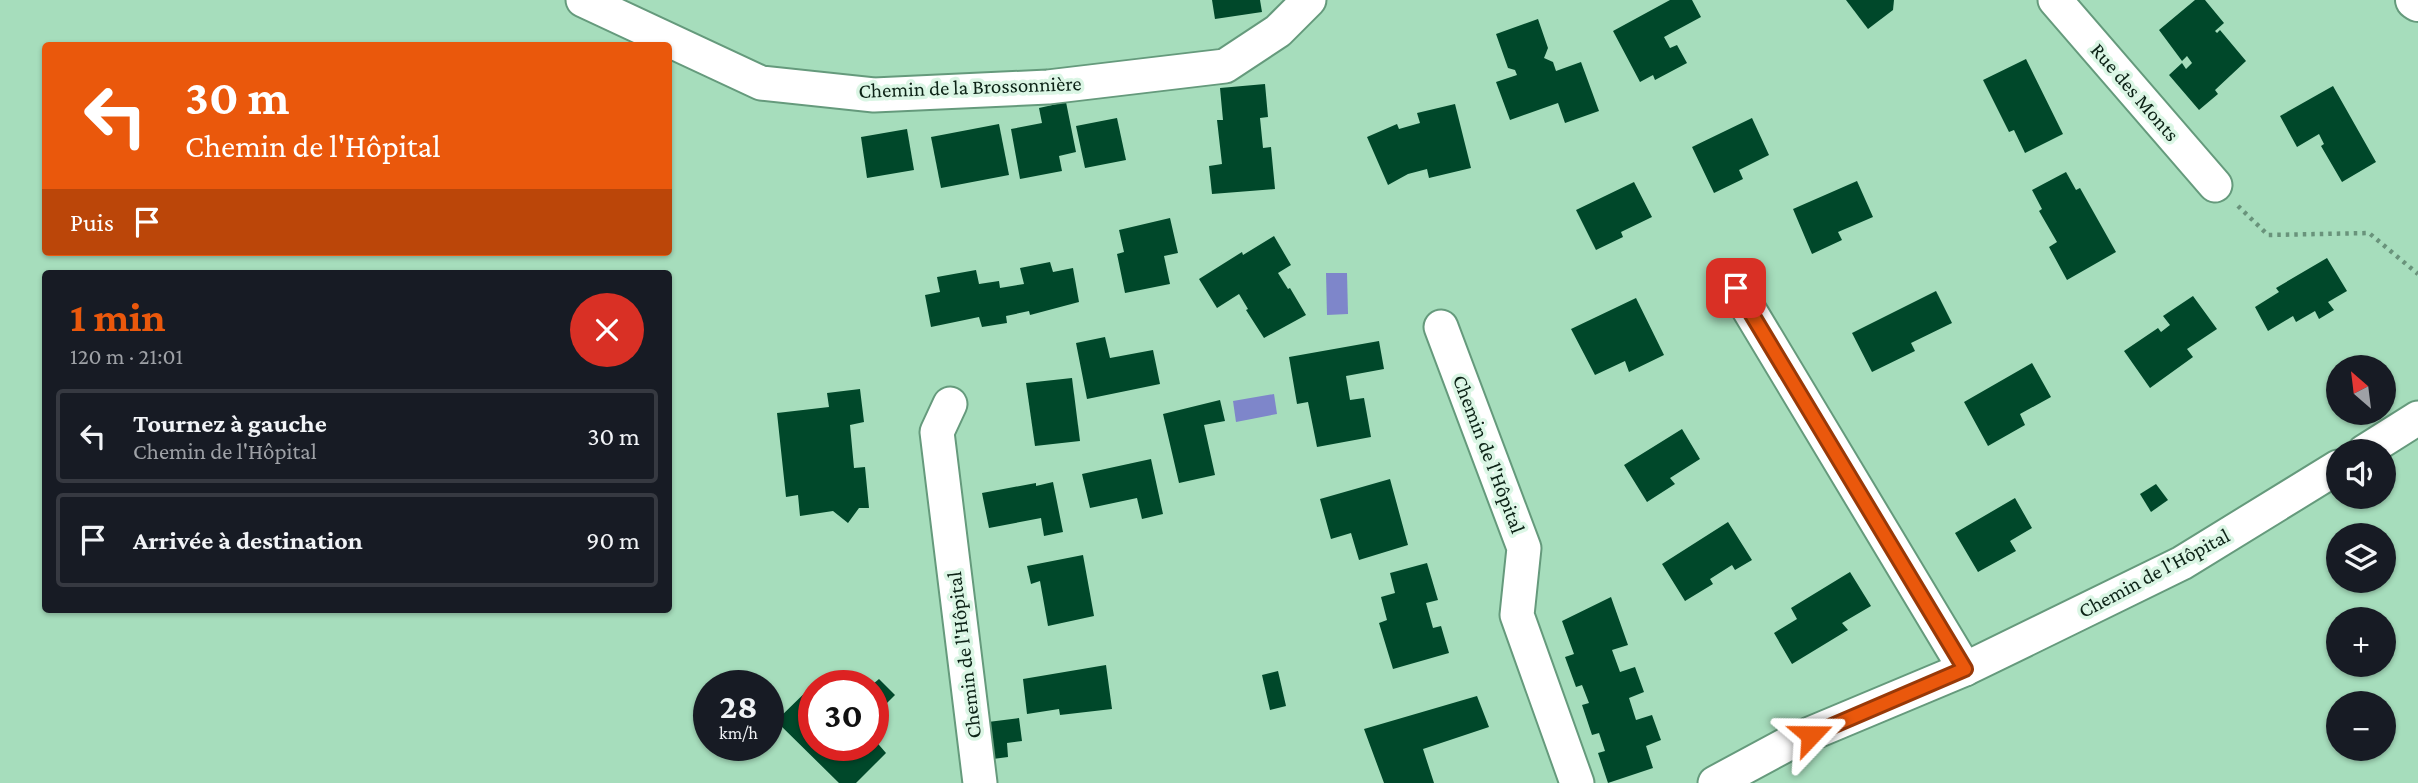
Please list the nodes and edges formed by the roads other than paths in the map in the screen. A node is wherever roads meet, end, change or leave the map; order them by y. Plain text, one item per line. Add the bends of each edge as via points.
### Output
1 (583, 0) edge
2 (1309, 0) edge
3 (2055, 0) edge
4 (2215, 185) road end
5 (1736, 288) dead end
6 (1441, 327) dead end
7 (950, 404) dead end
8 (2418, 418) edge
9 (2385, 439) edge
10 (2326, 474) edge
11 (1965, 669) junction
12 (980, 783) edge
13 (1577, 783) edge
14 (1715, 783) edge

1 - 2 street, Chemin de la Brossonnière via 761,83 874,95 1048,87 1225,66 1278,31
3 - 4 street, Rue des Monts
5 - 11 street
6 - 13 street, Chemin de l'Hôpital via 1524,548 1517,615
7 - 12 street, Chemin de l'Hôpital via 937,432
8 - 9 street
10 - 11 street, Chemin de l'Hôpital via 2182,563
11 - 14 street, Chemin de l'Hôpital via 1793,741

